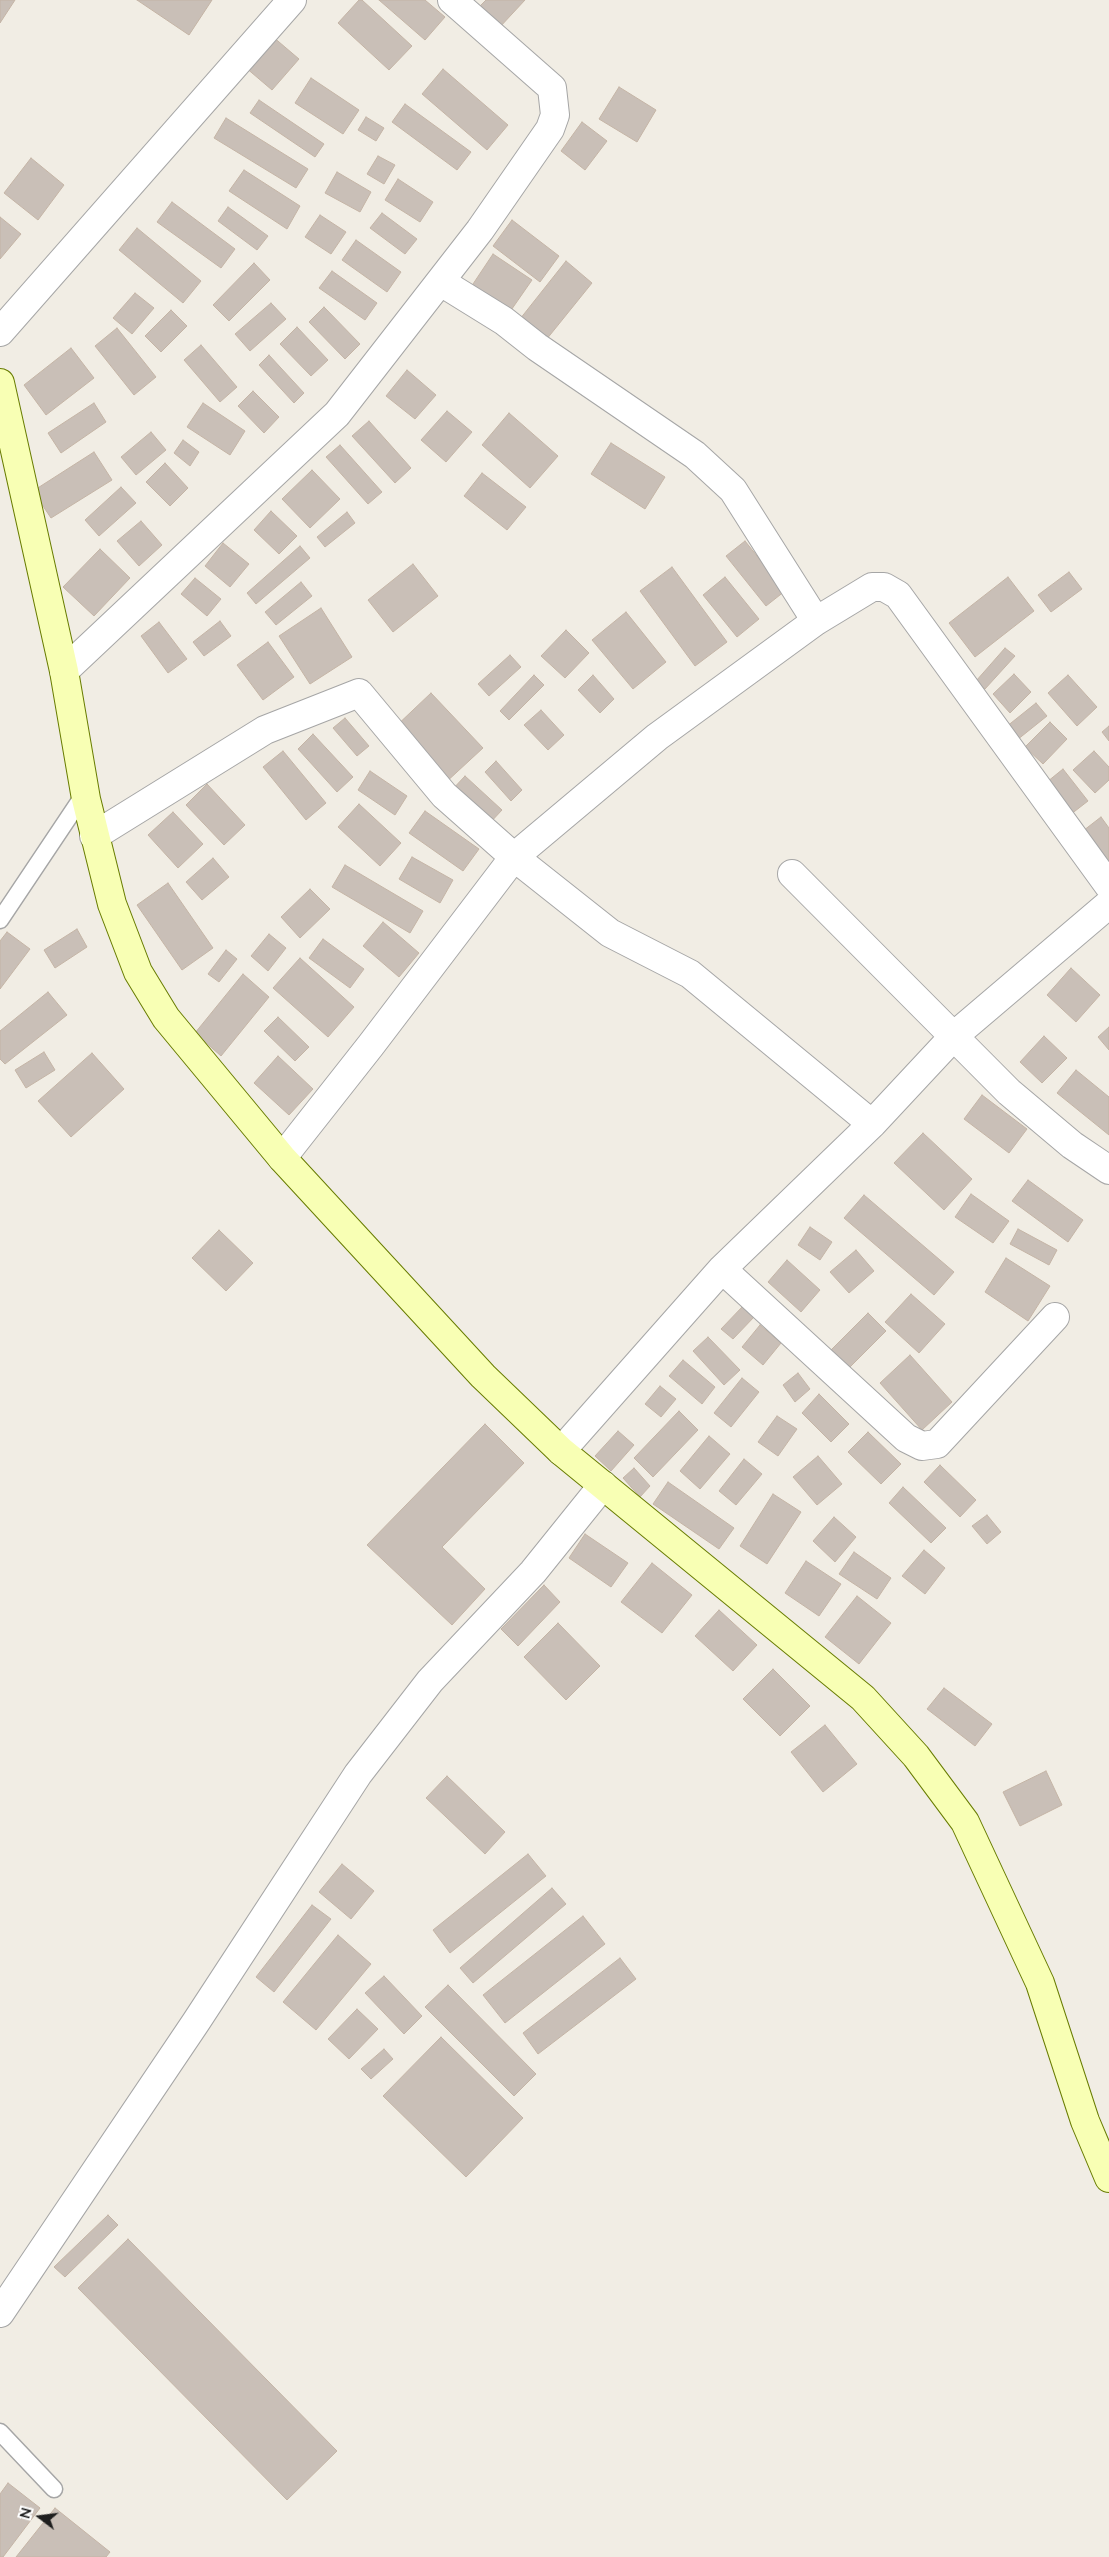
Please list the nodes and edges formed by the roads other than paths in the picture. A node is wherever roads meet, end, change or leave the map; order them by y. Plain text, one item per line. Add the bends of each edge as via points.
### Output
1 (292, 0) edge
2 (452, 0) edge
3 (441, 282) junction
4 (0, 332) edge
5 (0, 383) edge
6 (816, 621) junction
7 (64, 671) junction
8 (85, 796) junction
9 (94, 833) junction
10 (514, 857) junction
11 (792, 874) dead end
12 (1109, 886) edge
13 (1109, 904) edge
14 (0, 920) edge
15 (955, 1035) junction
16 (872, 1124) junction
17 (282, 1158) junction
18 (1109, 1170) edge
19 (722, 1269) junction
20 (1055, 1317) dead end
21 (561, 1450) junction
22 (603, 1485) junction
23 (1109, 2178) edge
24 (0, 2313) edge
25 (0, 2432) edge
26 (54, 2488) dead end

1 - 4 street
2 - 3 street via 552,88 555,115 550,129
3 - 6 street via 504,321 695,455 733,490
3 - 7 street via 337,414
5 - 7 street
6 - 10 street via 657,737
6 - 12 street via 872,587 884,586 898,595
7 - 8 street
8 - 9 street
8 - 14 lane
9 - 10 street via 266,730 359,693 444,795
9 - 17 street via 112,904 138,972 166,1018
10 - 16 street via 610,933 690,974
10 - 17 street
11 - 15 street
13 - 15 street
15 - 16 street
15 - 18 street via 1009,1092 1072,1145
16 - 19 street
17 - 21 street via 483,1376
19 - 20 street via 906,1438 922,1446 937,1444
19 - 21 street
21 - 22 street
22 - 23 street via 863,1698 916,1756 965,1822 1040,1983 1085,2121
22 - 24 street via 533,1572 430,1681 358,1774
25 - 26 lane

